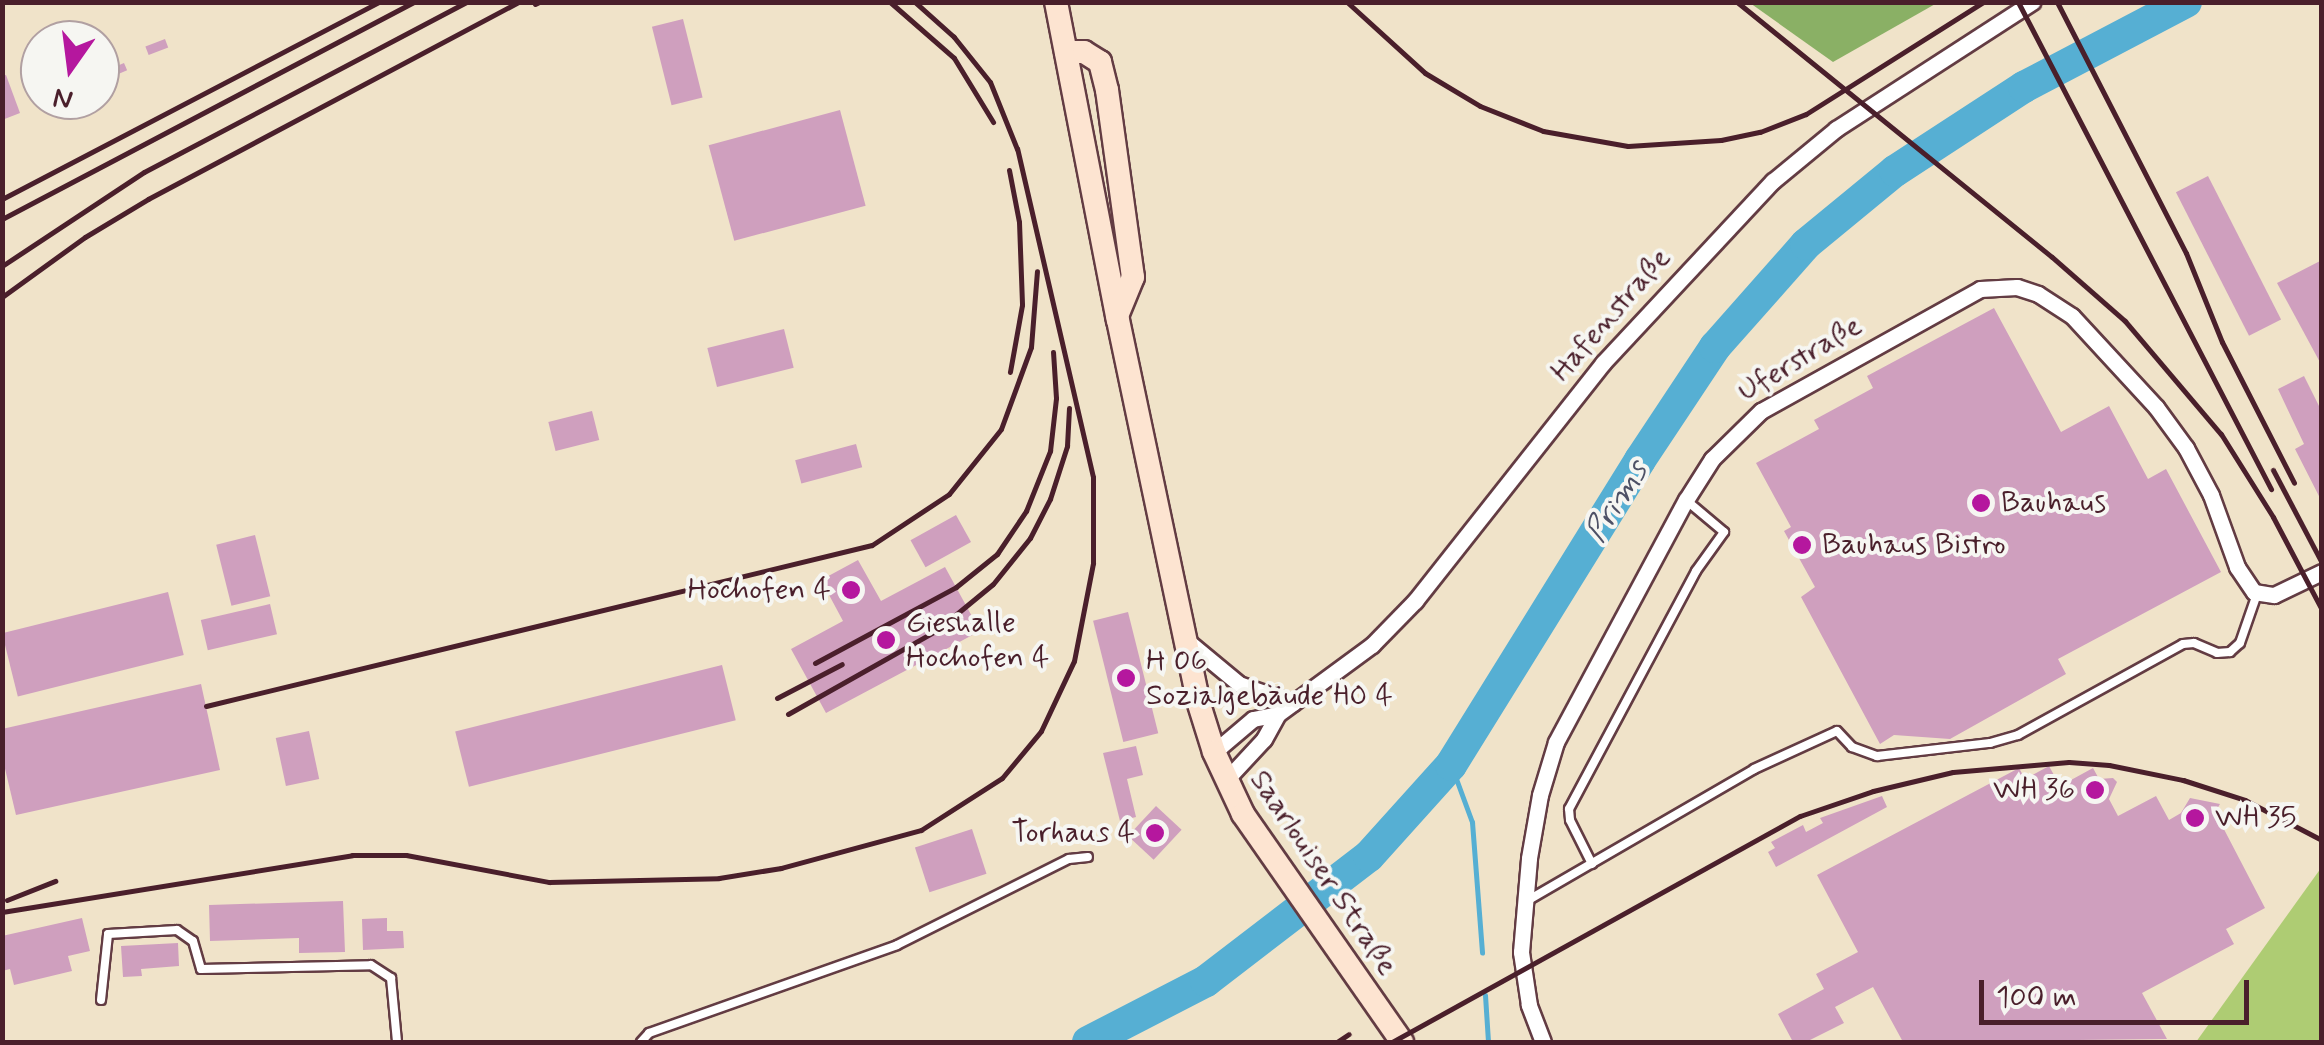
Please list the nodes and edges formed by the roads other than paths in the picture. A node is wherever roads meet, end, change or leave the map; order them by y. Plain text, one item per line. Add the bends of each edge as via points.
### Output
1 (1056, 2) edge
2 (2032, 2) edge
3 (1066, 52) junction
4 (1118, 318) junction
5 (1686, 500) junction
6 (2322, 572) edge
7 (2257, 594) junction
8 (1185, 639) junction
9 (1293, 703) junction
10 (1278, 714) junction
11 (1214, 752) junction
12 (1225, 782) junction
13 (1088, 857) dead end
14 (1592, 864) junction
15 (1525, 902) junction
16 (101, 1000) dead end
17 (397, 1042) edge
18 (641, 1042) edge
19 (1402, 1042) edge
20 (1543, 1042) edge

1 - 3 main road, Saarlouiser Straße
2 - 9 street, Hafenstraße via 1836,129 1772,181 1603,363 1415,602 1372,645
3 - 4 main road, Saarlouiser Straße
3 - 4 main road via 1084,52 1100,62 1107,90 1133,277
4 - 8 main road, Saarlouiser Straße
5 - 7 street, Uferstraße via 1712,459 1760,411 1980,290 2017,287 2072,316 2156,407 2186,448 2237,567
5 - 14 lane via 1724,532 1569,809
5 - 15 street, Uferstraße via 1556,742 1540,796
6 - 7 street via 2286,591
7 - 14 lane via 2242,639 2230,652 2183,644 2018,735 1990,743 1877,756 1852,747 1837,731 1754,769
8 - 9 street via 1239,684
8 - 11 main road, Saarlouiser Straße
9 - 10 street, Hafenstraße
10 - 11 street, Hafenstraße via 1253,718
10 - 12 street, Hafenstraße
11 - 12 main road, Saarlouiser Straße
12 - 19 main road, Saarlouiser Straße
13 - 18 lane via 1069,860 897,945 649,1033
14 - 15 lane
15 - 20 street, Uferstraße via 1523,975
16 - 17 lane via 108,934 177,930 193,941 201,969 371,965 391,978

